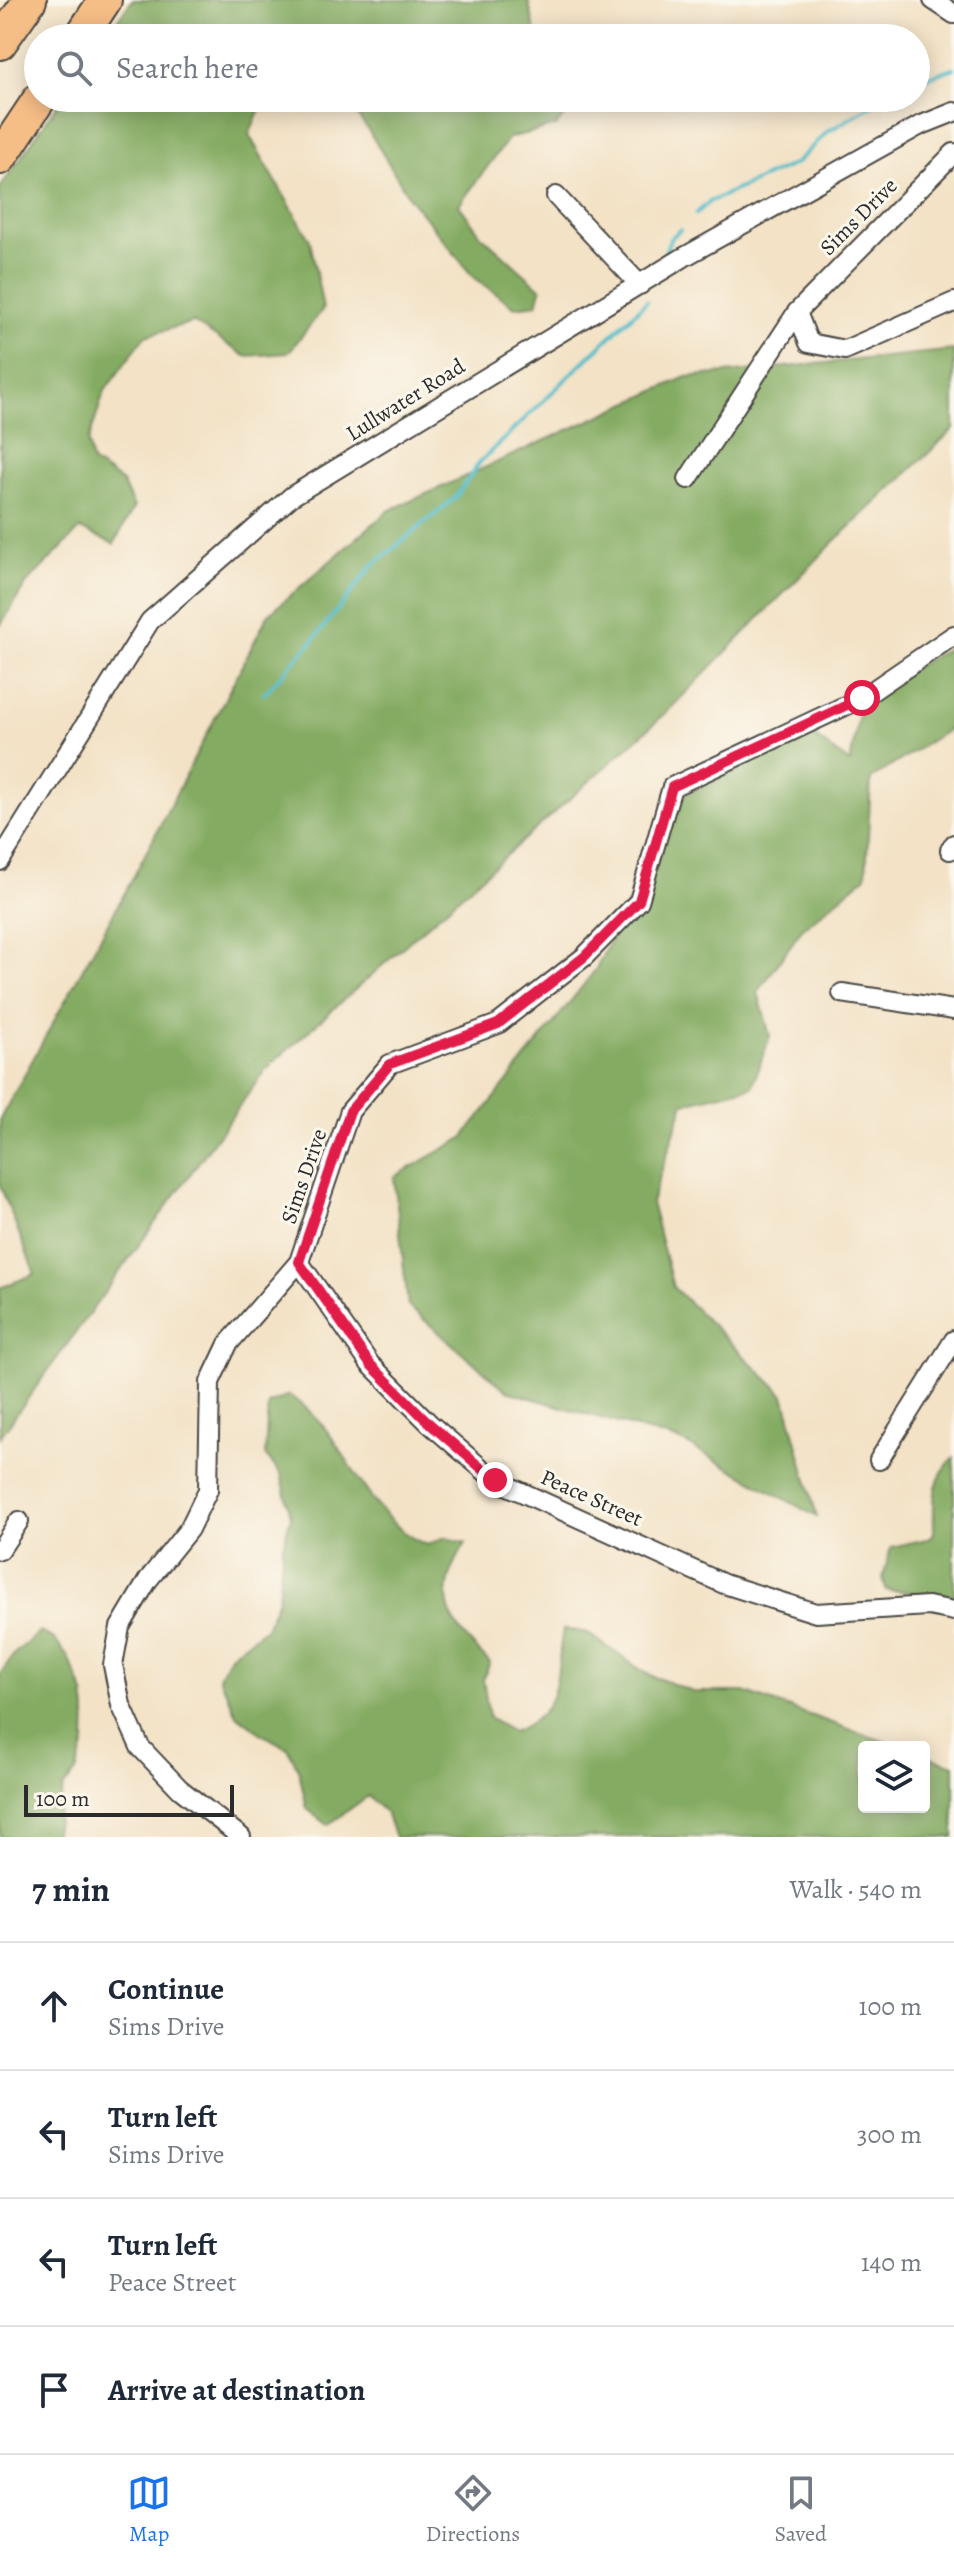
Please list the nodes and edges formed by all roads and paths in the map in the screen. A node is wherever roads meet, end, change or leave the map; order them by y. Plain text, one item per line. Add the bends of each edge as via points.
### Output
1 (30, 0) edge
2 (105, 0) edge
3 (933, 0) edge
4 (954, 14) edge
5 (89, 24) edge
6 (0, 43) edge
7 (31, 112) edge
8 (954, 112) edge
9 (954, 153) edge
10 (0, 158) edge
11 (556, 196) dead end
12 (640, 285) junction
13 (954, 302) edge
14 (797, 312) junction
15 (688, 479) dead end
16 (954, 635) edge
17 (0, 861) edge
18 (842, 993) dead end
19 (954, 1010) edge
20 (299, 1262) junction
21 (954, 1340) edge
22 (879, 1460) dead end
23 (19, 1521) dead end
24 (0, 1550) edge
25 (954, 1611) edge
26 (241, 1837) edge

1 - 6 highway
2 - 5 highway
3 - 4 street
7 - 10 highway
8 - 12 street, Lullwater Road via 809,185
9 - 14 street, Sims Drive
11 - 12 street
12 - 17 street, Lullwater Road via 292,496 150,621
13 - 14 street via 845,350 809,343
14 - 15 street, Sims Drive
16 - 20 street, Sims Drive via 862,698 672,787 639,901 628,913 584,957 498,1024 390,1064 350,1111
18 - 19 street
20 - 25 street, Peace Street via 370,1364 495,1480 724,1584 816,1613 928,1606
20 - 26 street, Sims Drive via 228,1344 210,1382 208,1490 189,1529 148,1580 120,1627 113,1665 121,1705 140,1747 180,1789
21 - 22 street
23 - 24 street

